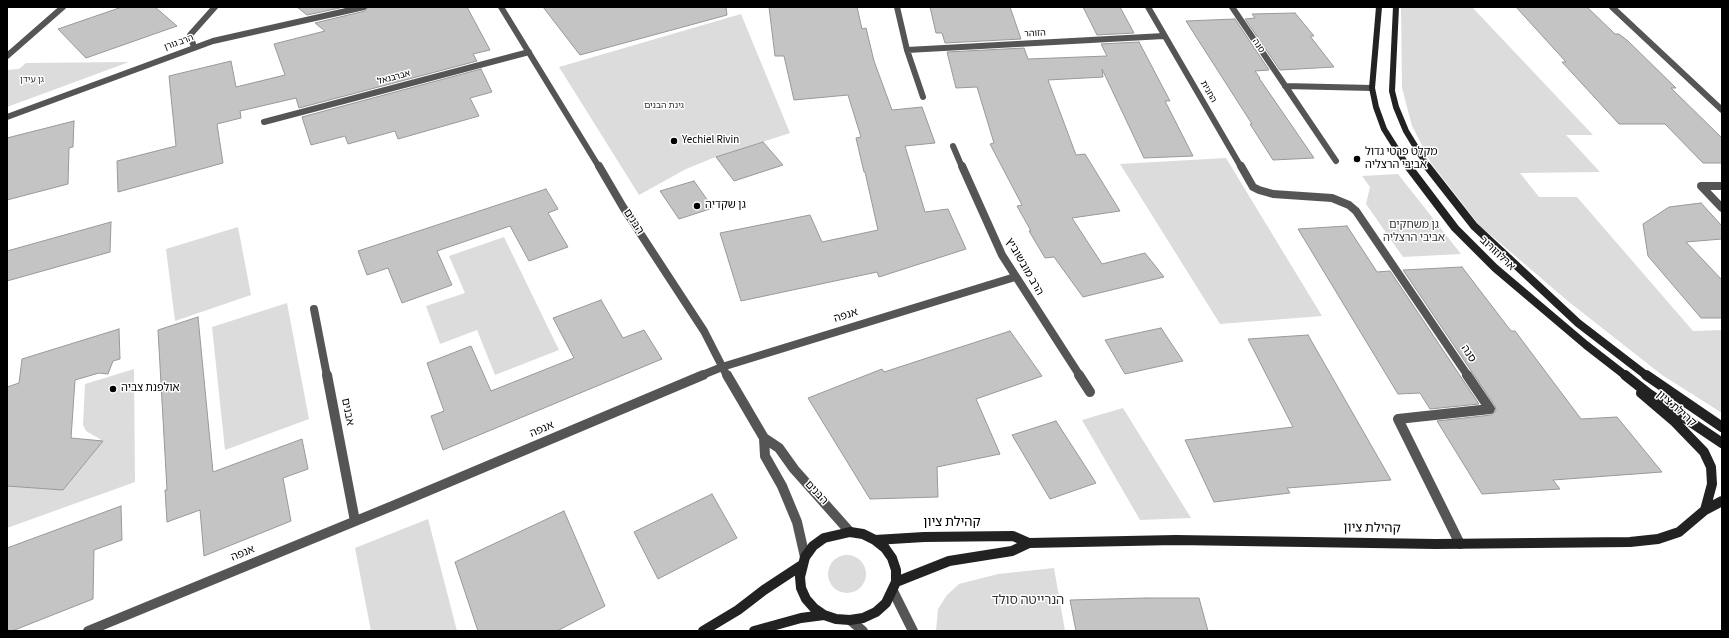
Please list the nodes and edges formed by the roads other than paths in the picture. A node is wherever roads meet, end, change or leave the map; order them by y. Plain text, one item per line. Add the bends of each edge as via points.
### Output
1 (62, 7) edge
2 (215, 7) edge
3 (364, 7) edge
4 (501, 7) edge
5 (897, 7) edge
6 (1148, 7) edge
7 (1232, 7) edge
8 (1379, 7) edge
9 (1396, 7) edge
10 (1612, 7) edge
11 (1164, 36) junction
12 (194, 47) junction
13 (907, 50) junction
14 (529, 52) junction
15 (7, 56) edge
16 (1285, 86) junction
17 (1372, 88) junction
18 (923, 97) dead end
19 (1722, 110) edge
20 (7, 117) edge
21 (264, 122) dead end
22 (953, 146) dead end
23 (1336, 161) dead end
24 (1722, 186) edge
25 (1253, 187) joint
26 (1722, 208) edge
27 (1015, 278) junction
28 (314, 309) dead end
29 (1586, 345) junction
30 (722, 367) junction
31 (1090, 392) dead end
32 (1722, 427) edge
33 (764, 438) junction
34 (1722, 443) edge
35 (1722, 501) edge
36 (1705, 510) junction
37 (355, 520) junction
38 (850, 532) junction
39 (875, 540) junction
40 (1029, 543) junction
41 (1460, 544) junction
42 (803, 561) junction
43 (895, 587) junction
44 (824, 615) junction
45 (850, 620) junction
46 (88, 631) edge
47 (703, 631) edge
48 (754, 631) edge
49 (863, 631) edge
50 (913, 631) edge

1 - 15 street
2 - 12 street via 190,35
3 - 12 street, הרב גורן
4 - 14 street, הבנים
5 - 13 street
6 - 11 street, החנית
7 - 16 street, סנה
8 - 17 main road, ארלוזורוב
9 - 32 main road, ארלוזורוב via 1392,91 1406,130 1425,163 1474,226 1578,323 1656,383
10 - 19 street
11 - 13 street, הזוהר
11 - 25 street, החנית
12 - 20 street, הרב גורן
13 - 18 street
14 - 21 street, אברבנאל
14 - 30 street, הבנים via 623,207 704,331
16 - 17 street
16 - 23 street, סנה
17 - 29 main road, ארלוזורוב via 1384,129 1400,156 1455,228 1495,268
22 - 27 street, הרב מובשוביץ via 1002,256
24 - 26 street via 1701,186
25 - 41 street, סנה via 1273,194 1332,198 1356,211 1490,409 1398,420
27 - 30 street, אנפה
27 - 31 street, הרב מובשוביץ
28 - 37 street, אבנים
29 - 34 main road, ארלוזורוב via 1649,394
29 - 36 main road, קהילת ציון via 1675,422 1704,452 1711,467 1712,484
30 - 33 street, הבנים
30 - 37 street, אנפה
33 - 38 street, הבנים via 779,448 794,469
33 - 42 street, הבנים via 765,456 782,486 797,522
35 - 36 main road, קהילת ציון
36 - 41 main road, קהילת ציון via 1679,532 1658,539 1630,542
37 - 46 street, אנפה
38 - 39 main road via 863,534
38 - 42 main road via 824,538 812,546
39 - 40 main road, קהילת ציון via 1013,536
39 - 43 main road via 892,558 896,570
40 - 41 main road, קהילת ציון via 1176,540
40 - 43 main road, קהילת ציון via 1012,551 949,561
42 - 44 main road via 801,588 806,599
42 - 47 main road via 738,610
43 - 45 main road via 886,603 876,612
43 - 50 street
44 - 45 main road
44 - 48 main road via 801,618
45 - 49 street

